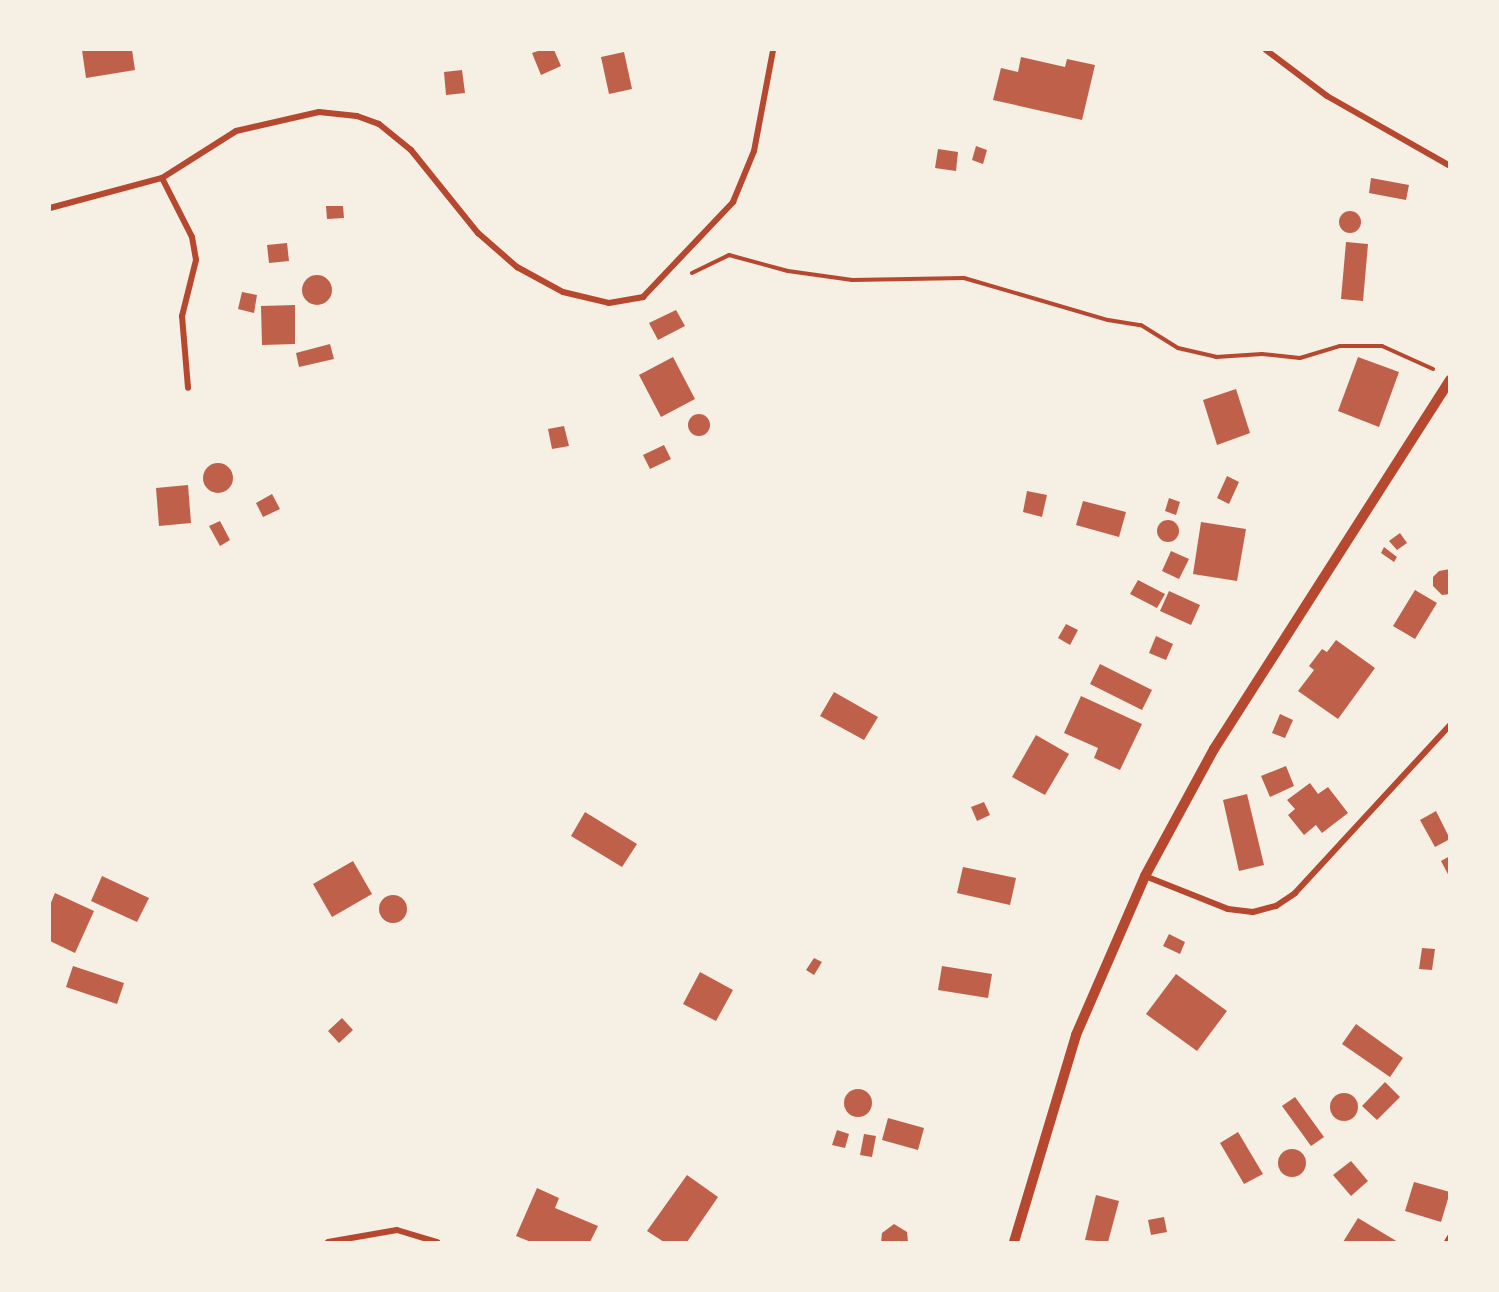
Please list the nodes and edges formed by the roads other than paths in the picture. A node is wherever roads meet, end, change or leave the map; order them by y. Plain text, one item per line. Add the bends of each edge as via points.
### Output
1 (773, 50) edge
2 (1266, 50) edge
3 (1449, 166) edge
4 (162, 178) junction
5 (50, 208) edge
6 (1449, 380) edge
7 (188, 388) dead end
8 (1449, 725) edge
9 (1145, 876) junction
10 (1449, 1237) edge
11 (328, 1242) edge
12 (437, 1242) edge
13 (1014, 1242) edge
14 (1447, 1242) edge

1 - 4 street via 754,151 733,202 643,297 609,303 575,294 517,267 478,233 411,150 379,124 357,116 319,112 236,131
2 - 3 street via 1327,96
4 - 5 street
4 - 7 street via 192,237 196,260 182,316
6 - 9 street via 1214,749
8 - 9 street via 1295,893 1276,906 1252,912 1228,909
9 - 13 street via 1076,1035
10 - 14 street
11 - 12 street via 397,1230

